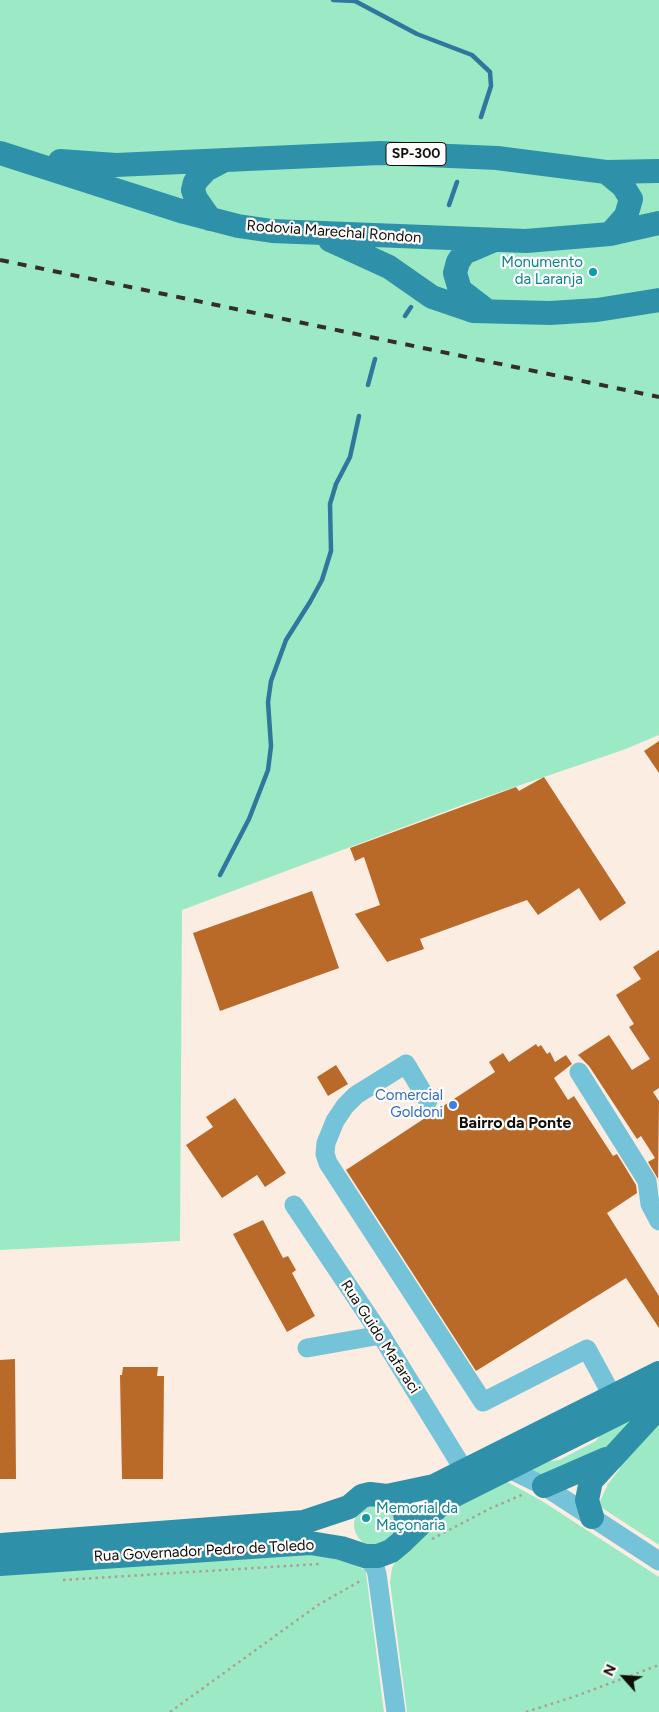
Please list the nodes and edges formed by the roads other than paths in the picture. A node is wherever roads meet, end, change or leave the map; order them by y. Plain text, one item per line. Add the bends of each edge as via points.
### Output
1 (9, 155) edge
2 (225, 160) junction
3 (659, 171) edge
4 (606, 172) junction
5 (210, 219) junction
6 (659, 223) edge
7 (314, 233) junction
8 (610, 234) junction
9 (493, 241) junction
10 (659, 300) edge
11 (492, 313) junction
12 (579, 1072) dead end
13 (428, 1101) dead end
14 (294, 1205) dead end
15 (659, 1221) edge
16 (381, 1335) junction
17 (307, 1348) dead end
18 (659, 1373) edge
19 (659, 1393) edge
20 (613, 1397) junction
21 (659, 1407) edge
22 (615, 1455) junction
23 (507, 1468) junction
24 (464, 1470) junction
25 (544, 1486) junction
26 (387, 1496) junction
27 (349, 1507) junction
28 (592, 1517) junction
29 (0, 1545) edge
30 (397, 1546) junction
31 (367, 1561) junction
32 (659, 1561) edge
33 (0, 1564) edge
34 (396, 1712) edge

1 - 2 main road, Rodovia Marechal Rondon / SP-300 via 116,165
1 - 5 main road, Rodovia Marechal Rondon / SP-300
2 - 4 main road, Rodovia Marechal Rondon / SP-300 via 347,153 413,154 497,158
2 - 5 main road via 206,170 195,182 196,200
3 - 4 main road, Rodovia Marechal Rondon / SP-300
4 - 8 main road via 623,186 631,199 626,216
5 - 7 main road, Rodovia Marechal Rondon / SP-300 via 272,231
6 - 8 main road, Rodovia Marechal Rondon / SP-300
7 - 9 main road, Rodovia Marechal Rondon / SP-300
7 - 11 main road via 381,262 445,303
8 - 9 main road, Rodovia Marechal Rondon / SP-300
9 - 11 main road via 464,253 455,273 460,290
10 - 11 main road via 550,314
12 - 15 street via 647,1181 650,1204
13 - 20 street via 406,1064 356,1095 345,1106 328,1137 325,1154 328,1163 483,1402 588,1349
14 - 16 street, Rua Guido Mafaraci
16 - 17 street
16 - 24 street, Rua Guido Mafaraci
18 - 20 main road, Rua Governador Pedro de Toledo
19 - 23 main road
20 - 24 main road, Rua Governador Pedro de Toledo
21 - 22 main road
22 - 25 main road
22 - 28 main road via 589,1486 587,1500
23 - 25 street
23 - 30 main road via 445,1500
24 - 26 main road, Rua Governador Pedro de Toledo via 434,1486
25 - 28 street
26 - 27 main road, Rua Governador Pedro de Toledo via 362,1496
26 - 30 main road via 405,1512 407,1530
27 - 29 main road, Rua Governador Pedro de Toledo via 297,1524
27 - 31 main road via 344,1519 344,1532 348,1543
28 - 32 street
30 - 31 main road, Rua Governador Pedro de Toledo
31 - 33 main road, Rua Governador Pedro de Toledo via 341,1548 310,1543
31 - 34 street

